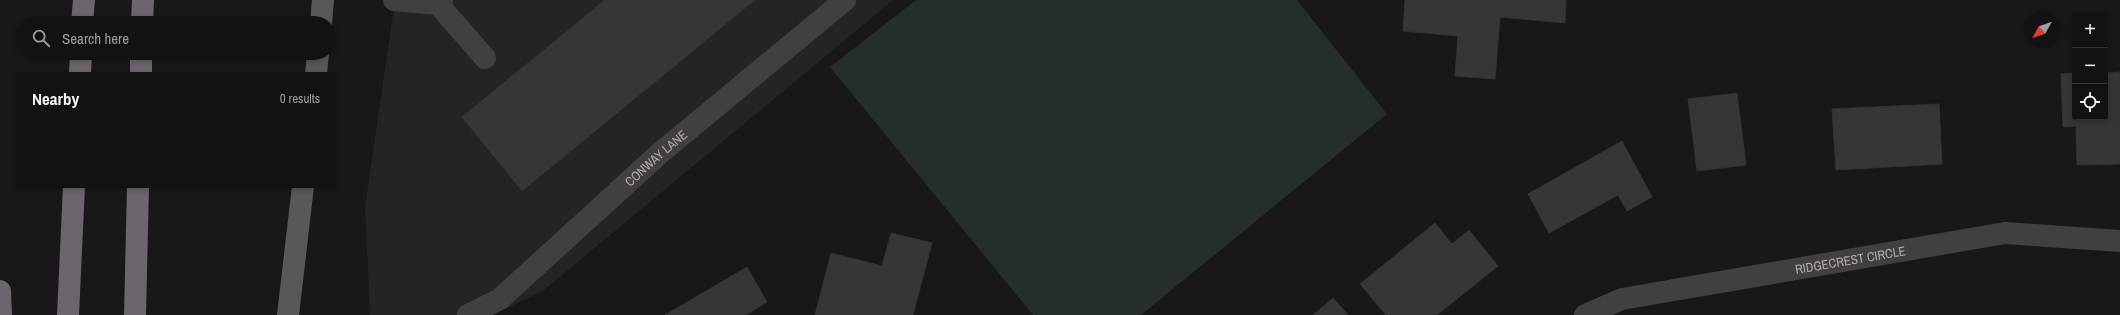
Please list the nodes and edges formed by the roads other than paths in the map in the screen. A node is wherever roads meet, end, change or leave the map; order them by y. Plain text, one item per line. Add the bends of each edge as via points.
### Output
1 (84, 0) edge
2 (143, 0) edge
3 (323, 0) edge
4 (394, 0) edge
5 (845, 0) edge
6 (440, 1) edge
7 (83, 16) edge
8 (142, 16) edge
9 (322, 16) edge
10 (485, 58) dead end
11 (81, 60) edge
12 (141, 60) edge
13 (317, 60) edge
14 (80, 72) edge
15 (141, 72) edge
16 (316, 72) edge
17 (74, 188) edge
18 (138, 188) edge
19 (303, 188) edge
20 (2120, 242) edge
21 (0, 291) edge
22 (1, 315) edge
23 (68, 315) edge
24 (135, 315) edge
25 (288, 315) edge
26 (468, 315) edge
27 (1585, 315) edge

1 - 7 highway
2 - 8 highway
3 - 9 main road
4 - 6 street
5 - 26 street, CONWAY LANE via 658,154 500,299
6 - 10 street
11 - 14 highway
12 - 15 highway
13 - 16 main road
17 - 23 highway
18 - 24 highway
19 - 25 main road
20 - 27 street, RIDGECREST CIRCLE via 2005,233 1622,299
21 - 22 highway

